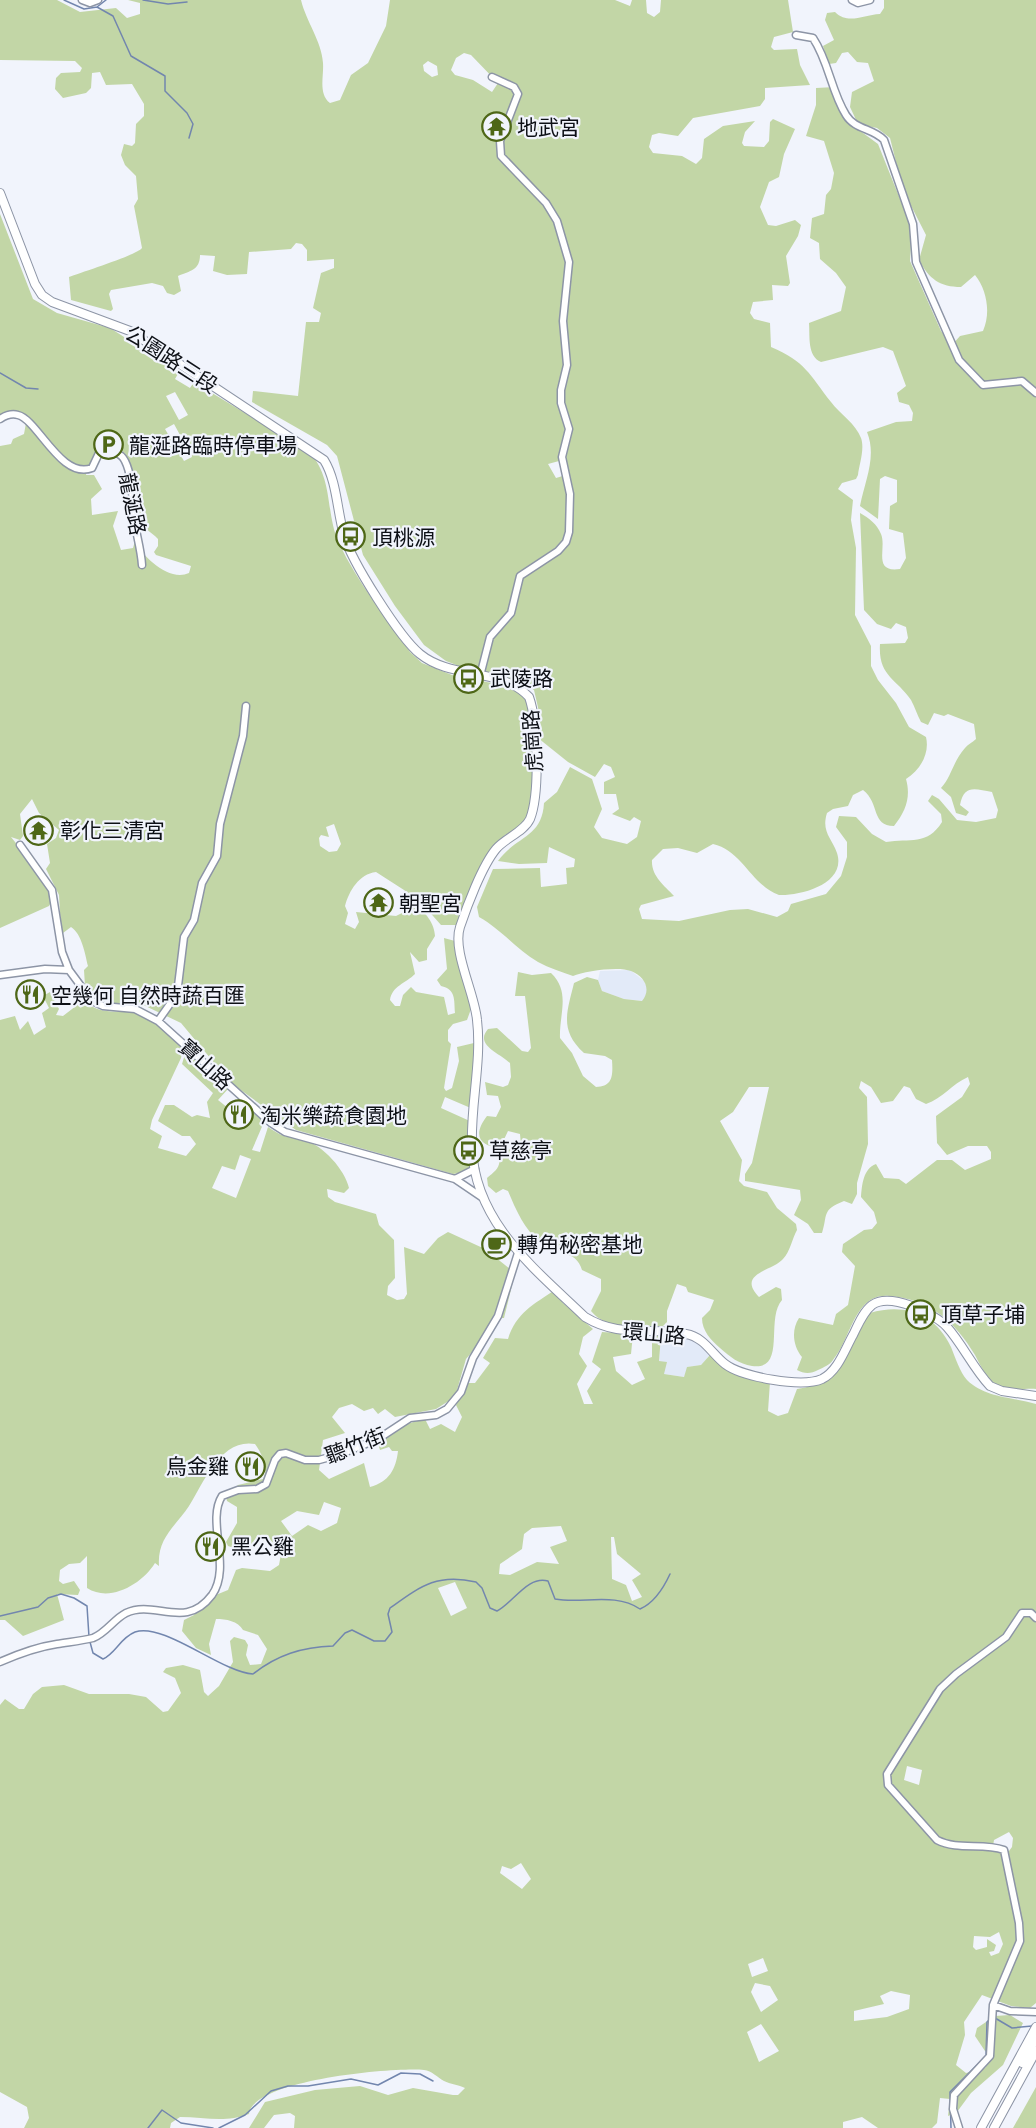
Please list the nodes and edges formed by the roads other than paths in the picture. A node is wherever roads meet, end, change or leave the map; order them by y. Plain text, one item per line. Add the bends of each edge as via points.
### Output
1 (82, 0) edge
2 (98, 0) edge
3 (852, 0) edge
4 (870, 0) edge
5 (796, 35) dead end
6 (492, 77) dead end
7 (0, 193) edge
8 (1036, 393) edge
9 (234, 399) joint
10 (0, 418) edge
11 (142, 565) dead end
12 (480, 676) junction
13 (246, 706) dead end
14 (20, 845) dead end
15 (69, 970) junction
16 (0, 975) edge
17 (158, 1021) junction
18 (475, 1169) junction
19 (455, 1179) junction
20 (484, 1198) junction
21 (518, 1253) junction
22 (1036, 1396) edge
23 (1036, 1618) edge
24 (0, 1662) edge
25 (993, 2004) junction
26 (1036, 2012) edge
27 (1036, 2026) edge
28 (1036, 2038) edge
29 (1036, 2051) edge
30 (1036, 2061) edge
31 (959, 2128) edge
32 (981, 2128) edge
33 (987, 2128) edge
34 (994, 2128) edge
35 (1000, 2128) edge

1 - 2 street
3 - 4 street
5 - 8 street via 813,38 824,54 846,116 856,126 884,140 913,224 916,262 959,360 983,385 1022,381
6 - 12 street via 514,87 518,94 500,141 501,156 546,203 557,221 569,262 563,321 567,364 561,403 569,429 562,457 570,494 566,542 520,576 511,613 490,637
7 - 9 main road, 公園路三段 via 38,290 52,302 130,331
9 - 12 main road, 虎崗路 via 324,460 348,550 419,654 438,667
10 - 11 street, 龍涎路 via 10,414 22,416 53,452 81,469 92,468 100,451 120,456 126,468
12 - 18 main road, 虎崗路 via 512,684 529,697 536,746 530,820 492,854 459,930 459,951 478,1023 472,1147
13 - 17 street via 243,736 220,824 217,856 202,883 194,920 184,937 177,994
14 - 15 street, 寶山路 via 52,890 62,952
15 - 16 street
15 - 17 street, 寶山路 via 92,1001 135,1009
17 - 19 street, 寶山路 via 271,1124 285,1132
18 - 19 street
18 - 20 main road, 環山路
19 - 20 street, 寶山路
20 - 21 main road, 環山路 via 501,1233
21 - 22 main road, 環山路 via 585,1317 599,1325 615,1330 687,1334 704,1342 736,1371 751,1376 807,1382 822,1378 835,1368 864,1314 873,1304 887,1300 909,1305 939,1320 990,1386
21 - 24 street, 聽竹街 via 498,1316 473,1358 461,1392 447,1409 436,1415 410,1418 378,1439 341,1454 319,1460 280,1455 266,1484 257,1490 238,1490 222,1496 217,1507 217,1581 206,1601 187,1613 127,1613 96,1637 35,1649
23 - 25 street via 1031,1613 1022,1613 996,1647 948,1681 887,1774 888,1785 938,1840 946,1845 1005,1850 1020,1941
25 - 26 street via 1010,2011
25 - 31 street via 990,2056 954,2095 953,2109
27 - 32 main road
28 - 33 main road
29 - 34 main road
30 - 35 main road

